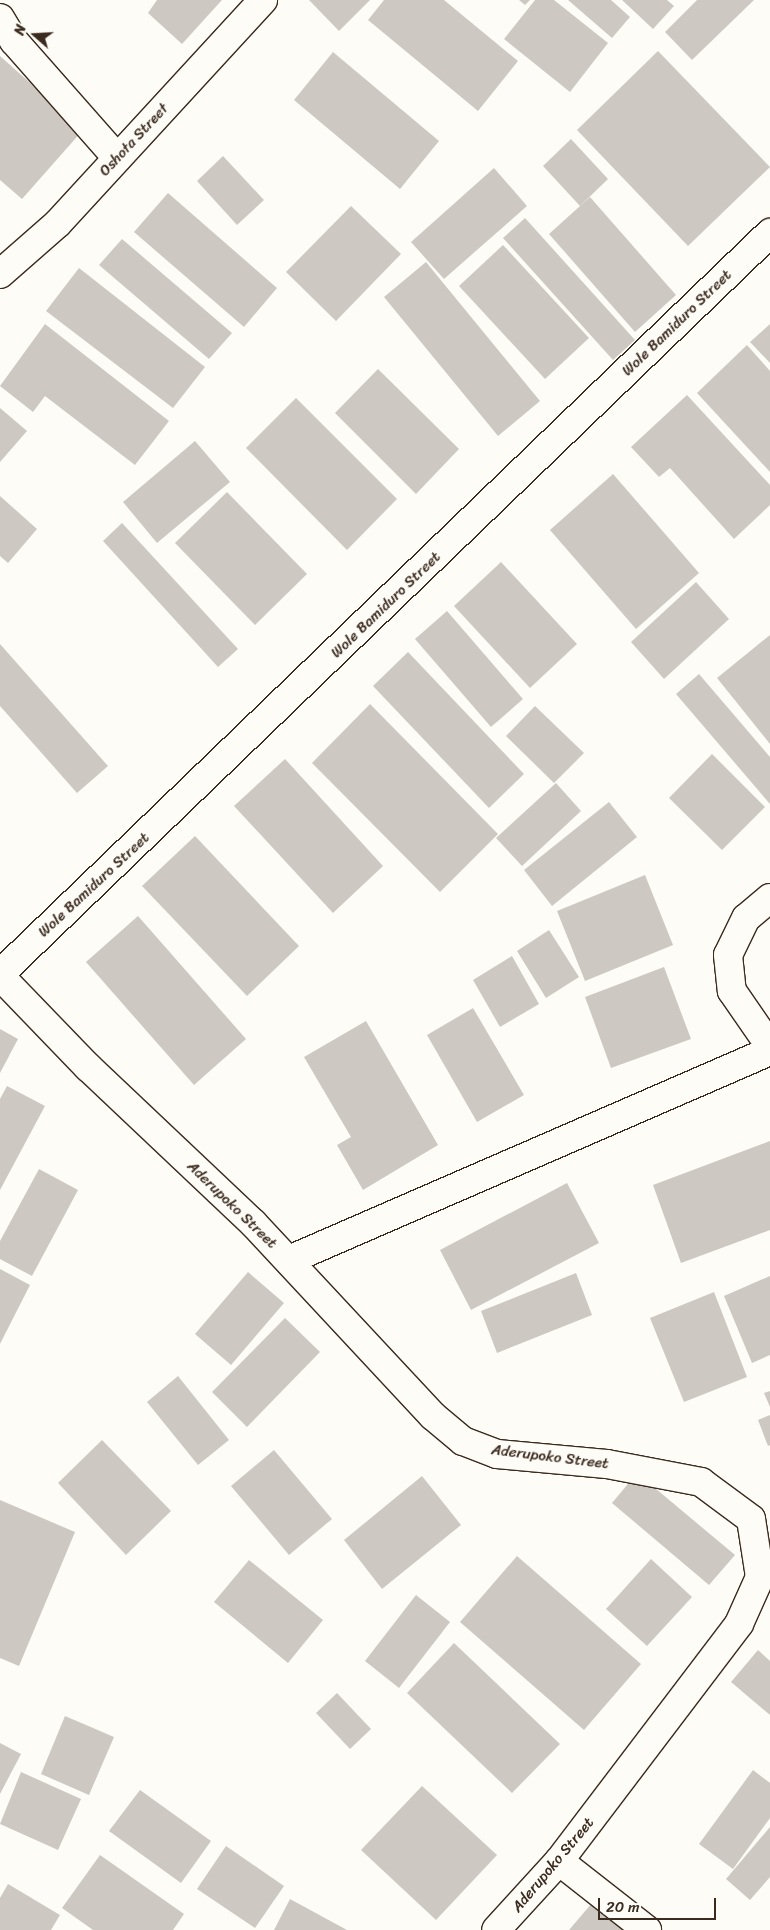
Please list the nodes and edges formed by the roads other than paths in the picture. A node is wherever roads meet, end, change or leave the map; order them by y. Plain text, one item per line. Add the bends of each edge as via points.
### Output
1 (263, 0) edge
2 (0, 18) edge
3 (117, 158) junction
4 (770, 234) edge
5 (0, 274) edge
6 (770, 898) edge
7 (0, 975) edge
8 (770, 1046) edge
9 (770, 1051) edge
10 (289, 1260) junction
11 (559, 1861) junction
12 (496, 1930) edge
13 (647, 1930) edge

1 - 3 street, Oshota Street
2 - 3 street via 14,41
3 - 5 street, Oshota Street via 58,223
4 - 7 street, Wole Bamiduro Street
6 - 8 street via 746,918 728,955 732,991
7 - 10 street, Aderupoko Street via 88,1067
9 - 10 street
10 - 11 street, Aderupoko Street via 433,1416 463,1441 498,1454 607,1464 701,1482 751,1519 760,1577 739,1624
11 - 12 street, Aderupoko Street
11 - 13 street

